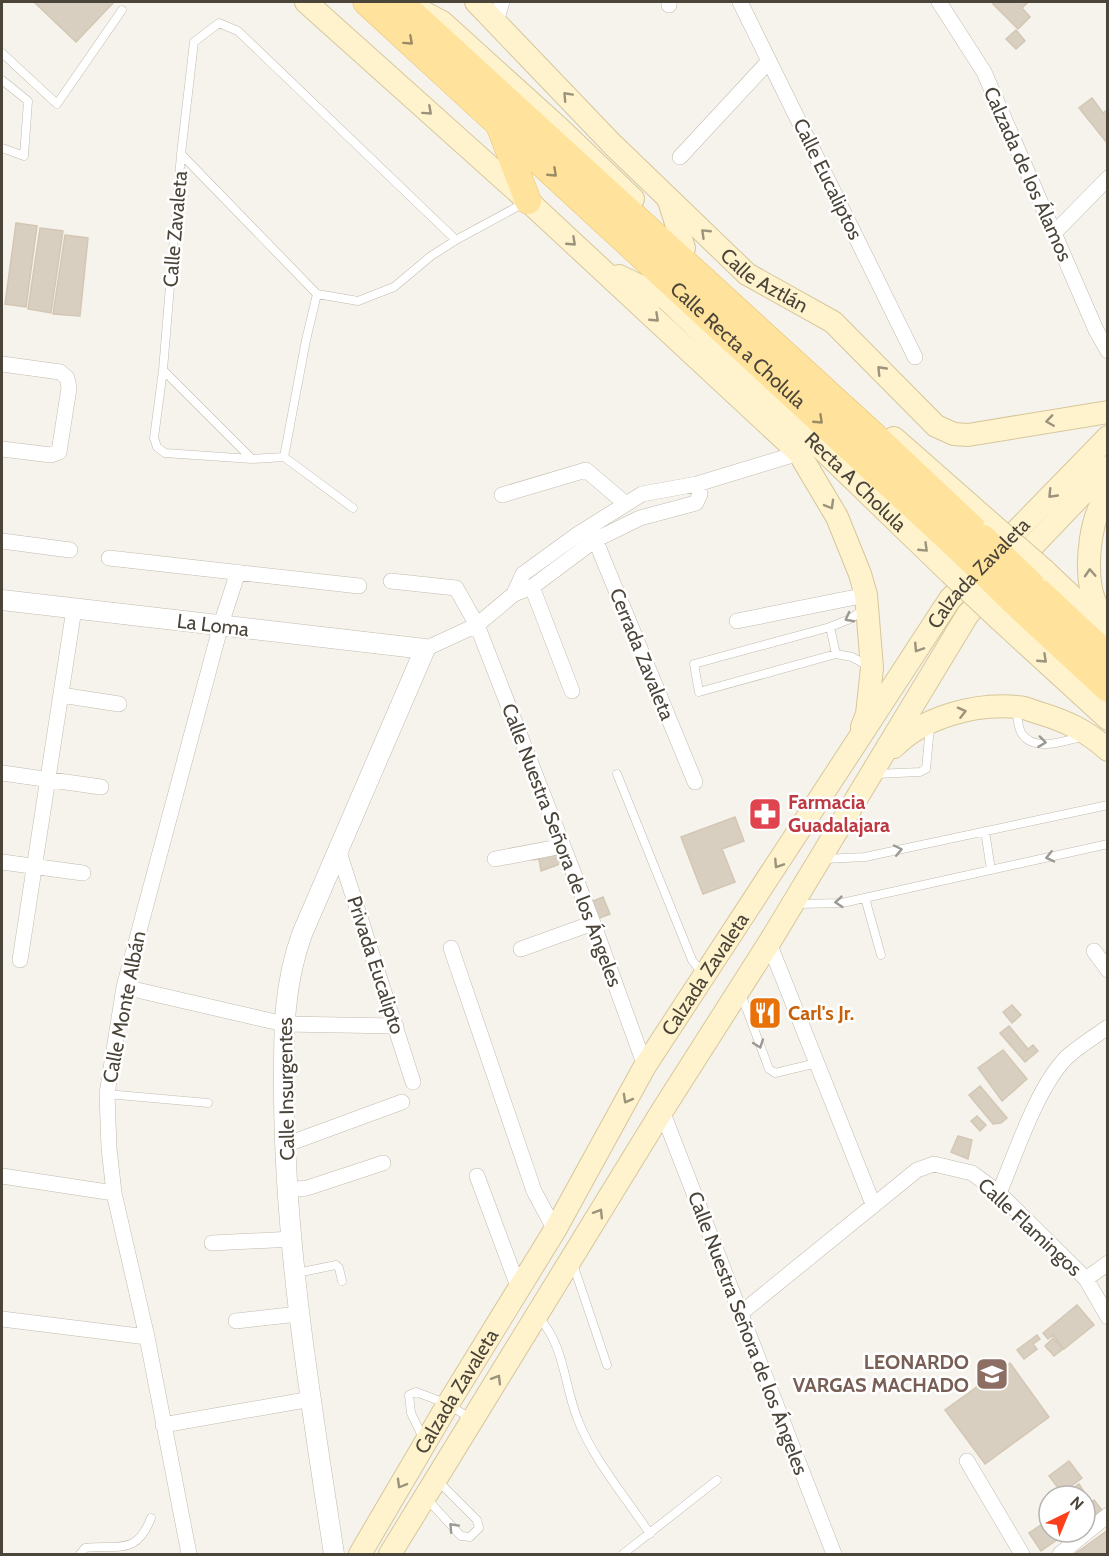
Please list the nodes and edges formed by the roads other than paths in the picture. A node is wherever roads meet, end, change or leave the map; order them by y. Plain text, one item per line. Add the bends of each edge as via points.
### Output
1 (306, 2) edge
2 (366, 2) edge
3 (402, 2) edge
4 (476, 2) edge
5 (740, 2) edge
6 (939, 2) edge
7 (122, 10) dead end
8 (499, 11) edge
9 (2, 53) edge
10 (769, 61) junction
11 (2, 80) edge
12 (498, 122) junction
13 (559, 128) junction
14 (613, 145) junction
15 (2, 148) edge
16 (181, 154) junction
17 (680, 157) dead end
18 (1107, 178) edge
19 (668, 198) junction
20 (528, 201) junction
21 (1054, 233) junction
22 (456, 240) junction
23 (684, 248) junction
24 (597, 264) junction
25 (317, 294) junction
26 (1107, 351) edge
27 (915, 357) dead end
28 (2, 364) edge
29 (163, 370) junction
30 (1107, 412) edge
31 (1107, 437) edge
32 (2, 449) edge
33 (799, 453) junction
34 (284, 457) junction
35 (252, 459) junction
36 (1107, 467) edge
37 (697, 484) junction
38 (1107, 494) edge
39 (502, 495) dead end
40 (626, 504) junction
41 (352, 508) dead end
42 (592, 533) junction
43 (2, 541) edge
44 (973, 548) junction
45 (70, 550) dead end
46 (110, 558) dead end
47 (238, 572) junction
48 (392, 581) dead end
49 (359, 586) dead end
50 (532, 587) junction
51 (514, 594) junction
52 (1023, 594) junction
53 (2, 600) edge
54 (866, 601) junction
55 (74, 609) junction
56 (737, 621) dead end
57 (477, 625) junction
58 (221, 626) junction
59 (830, 627) junction
60 (1107, 630) edge
61 (425, 649) junction
62 (836, 654) junction
63 (1107, 656) edge
64 (872, 668) junction
65 (1107, 689) edge
66 (572, 691) dead end
67 (61, 695) junction
68 (118, 704) dead end
69 (1015, 706) junction
70 (1107, 719) edge
71 (930, 721) junction
72 (1100, 742) edge
73 (851, 753) junction
74 (874, 768) junction
75 (2, 773) edge
76 (617, 774) dead end
77 (48, 779) junction
78 (694, 782) dead end
79 (101, 787) dead end
80 (1107, 805) edge
81 (985, 831) junction
82 (1107, 844) edge
83 (563, 846) junction
84 (338, 849) junction
85 (495, 859) dead end
86 (820, 859) junction
87 (2, 862) edge
88 (34, 866) junction
89 (991, 870) junction
90 (83, 873) dead end
91 (865, 898) junction
92 (793, 904) junction
93 (593, 923) junction
94 (769, 943) junction
95 (451, 948) dead end
96 (521, 949) dead end
97 (1094, 951) dead end
98 (881, 955) dead end
99 (20, 960) dead end
100 (1107, 970) edge
101 (704, 975) junction
102 (124, 987) junction
103 (739, 990) junction
104 (284, 1024) junction
105 (396, 1026) junction
106 (1107, 1027) edge
107 (670, 1029) junction
108 (702, 1050) junction
109 (817, 1063) junction
110 (645, 1066) junction
111 (413, 1082) dead end
112 (107, 1094) junction
113 (402, 1102) dead end
114 (208, 1104) dead end
115 (662, 1111) junction
116 (285, 1145) junction
117 (383, 1163) dead end
118 (2, 1176) edge
119 (477, 1176) dead end
120 (288, 1190) junction
121 (114, 1193) junction
122 (999, 1193) junction
123 (873, 1204) junction
124 (555, 1230) junction
125 (292, 1239) junction
126 (212, 1243) dead end
127 (571, 1259) junction
128 (1107, 1263) edge
129 (295, 1273) junction
130 (1086, 1279) junction
131 (342, 1281) dead end
132 (563, 1287) junction
133 (519, 1289) junction
134 (581, 1291) junction
135 (741, 1313) junction
136 (298, 1314) junction
137 (536, 1314) junction
138 (1107, 1317) edge
139 (2, 1319) edge
140 (236, 1321) dead end
141 (147, 1337) junction
142 (607, 1365) dead end
143 (311, 1399) junction
144 (448, 1404) junction
145 (473, 1419) junction
146 (163, 1425) junction
147 (425, 1443) junction
148 (967, 1461) dead end
149 (717, 1480) dead end
150 (431, 1488) junction
151 (1107, 1515) edge
152 (151, 1518) dead end
153 (650, 1534) junction
154 (80, 1554) edge
155 (189, 1554) edge
156 (334, 1554) edge
157 (360, 1554) edge
158 (390, 1554) edge
159 (623, 1554) edge
160 (834, 1554) edge
161 (1022, 1554) edge
162 (1060, 1554) edge

1 -> 20 main road
2 -> 12 main road, Calle Recta a Cholula
3 - 13 main road via 442,22
3 - 44 main road, Calle Recta a Cholula via 862,424
4 - 8 main road, Calle Aztlán
5 - 10 street, Calle Eucaliptos
6 - 21 street, Calzada de los Álamos via 984,72
7 - 9 lane via 57,104
14 -> 8 main road, Calle Aztlán
10 - 17 street
10 - 27 street, Calle Eucaliptos
11 - 15 lane via 28,101 24,156
12 - 20 main road
12 -> 44 main road, Calle Recta a Cholula
13 - 14 main road
13 - 23 main road
14 - 19 main road, Calle Aztlán
16 - 22 lane, Calle Zavaleta via 194,42 219,23 238,31
16 - 25 lane
16 - 29 lane, Calle Zavaleta
18 - 21 street
19 - 23 main road
30 -> 19 main road, Calle Aztlán via 968,435 936,426 833,322 747,274
20 - 22 lane
20 -> 24 main road
21 - 26 street, Calzada de los Álamos
22 - 25 lane via 394,287 358,301
23 - 44 main road via 794,350
24 -> 33 main road
24 -> 44 main road, Recta A Cholula via 667,299
25 - 34 lane
28 - 32 street via 60,372 69,387 59,452 51,455
29 - 35 lane
29 - 35 lane, Calle Zavaleta via 154,438 157,447 165,453
31 -> 73 main road, Calzada Zavaleta via 950,598
33 - 37 street
33 -> 54 main road via 837,517 860,574
34 - 35 lane
34 - 41 lane
36 - 74 main road, Calzada Zavaleta via 968,614
37 - 40 street via 642,494
37 - 42 street via 700,494 696,503
60 -> 38 main road via 1091,590 1090,558 1093,528
39 - 40 street via 586,470
40 - 42 street
42 - 50 street
42 - 51 street via 523,574
42 - 78 street, Cerrada Zavaleta
43 - 45 street
44 - 52 main road, Calle Recta a Cholula, bridge
44 - 52 main road, bridge
46 - 47 street
47 - 49 street
47 - 58 street, Calle Monte Albán
48 - 57 street, Calle Nuestra Señora de los Ángeles via 456,588
50 - 51 street
50 - 66 street
51 - 57 street
52 - 60 main road
52 - 63 main road, Calle Recta a Cholula
52 - 65 main road, Calle Recta a Cholula
52 -> 70 main road
53 - 55 street, La Loma
54 - 56 street
54 -> 59 lane via 850,619
54 - 64 main road
55 - 58 street, La Loma
55 - 67 street
57 - 61 street
57 - 83 street, Calle Nuestra Señora de los Ángeles
58 - 61 street, La Loma
58 - 102 street, Calle Monte Albán
59 - 62 lane
59 - 62 lane via 694,664 699,692
61 - 84 street, Calle Insurgentes
62 - 64 lane via 852,657
64 - 73 main road via 867,714
67 - 68 street
67 - 77 street
71 -> 69 main road via 965,710
69 - 72 main road via 1066,721
69 -> 72 lane via 1022,734 1033,742
71 - 74 main road via 903,737
71 - 74 lane via 926,769 920,772
73 -> 101 main road, Calzada Zavaleta
74 - 86 main road, Calzada Zavaleta
75 - 77 street
76 - 101 lane via 692,960
77 - 79 street
77 - 88 street
80 - 81 lane
86 -> 81 lane via 865,857
81 - 89 lane
82 -> 89 lane
83 - 85 street
83 - 93 street, Calle Nuestra Señora de los Ángeles
84 - 104 street, Calle Insurgentes via 292,962
84 - 105 street, Privada Eucalipto
86 - 92 main road, Calzada Zavaleta
87 - 88 street
88 - 90 street
88 - 99 street
89 - 91 lane
91 -> 92 lane via 842,903
91 - 98 lane
92 - 94 main road, Calzada Zavaleta
93 - 96 street
93 - 110 street, Calle Nuestra Señora de los Ángeles
94 - 103 main road, Calzada Zavaleta
94 - 109 street
95 - 124 street via 534,1191
97 - 100 street
101 - 107 main road, Calzada Zavaleta
102 - 104 street
102 - 112 street, Calle Monte Albán
103 - 108 main road, Calzada Zavaleta
103 -> 109 lane via 769,1070 775,1073
104 - 105 street
104 - 116 street, Calle Insurgentes
105 - 111 street, Privada Eucalipto
106 - 122 street via 1055,1070 1043,1089
107 - 108 main road
107 - 110 main road, Calzada Zavaleta
108 - 115 main road, Calzada Zavaleta
109 - 123 street
110 -> 124 main road, Calzada Zavaleta
112 - 114 lane
112 - 121 street, Calle Monte Albán
113 - 116 street
127 -> 115 main road, Calzada Zavaleta
115 - 135 street, Calle Nuestra Señora de los Ángeles
116 - 120 street, Calle Insurgentes
117 - 120 street via 307,1188
118 - 121 street
119 - 133 street
120 - 125 street, Calle Insurgentes
121 - 141 street, Calle Monte Albán
122 - 123 street, Calle Flamingos via 972,1173 934,1164 917,1170
122 - 130 street, Calle Flamingos
123 - 135 street, Calle Flamingos
124 - 133 main road, Calzada Zavaleta
125 - 126 street
125 - 129 street, Calle Insurgentes
127 - 132 main road, Calzada Zavaleta
127 - 134 lane
128 - 130 street
129 - 131 lane via 336,1265
129 - 136 street, Calle Insurgentes
130 - 138 street, Calle Flamingos
132 - 134 lane
132 - 137 main road, Calzada Zavaleta
133 - 144 main road, Calzada Zavaleta
134 - 142 lane
135 - 160 street, Calle Nuestra Señora de los Ángeles
136 - 140 street
136 - 143 street, Calle Insurgentes
145 -> 137 main road, Calzada Zavaleta
137 - 153 lane via 556,1342 588,1442
139 - 141 street
141 - 146 street, Calle Monte Albán
143 - 146 street
143 - 156 street, Calle Insurgentes
144 - 145 lane
144 - 147 main road, Calzada Zavaleta
144 - 147 lane via 416,1392 409,1395 411,1413
145 - 150 main road, Calzada Zavaleta
146 - 155 street, Calle Monte Albán
147 -> 157 main road, Calzada Zavaleta
148 - 161 street
149 - 153 lane
150 -> 150 lane via 477,1520 479,1528 470,1537 461,1536
150 - 158 main road, Calzada Zavaleta
151 - 162 street
152 - 154 lane via 145,1536 135,1546 118,1550 85,1548
153 - 159 lane

